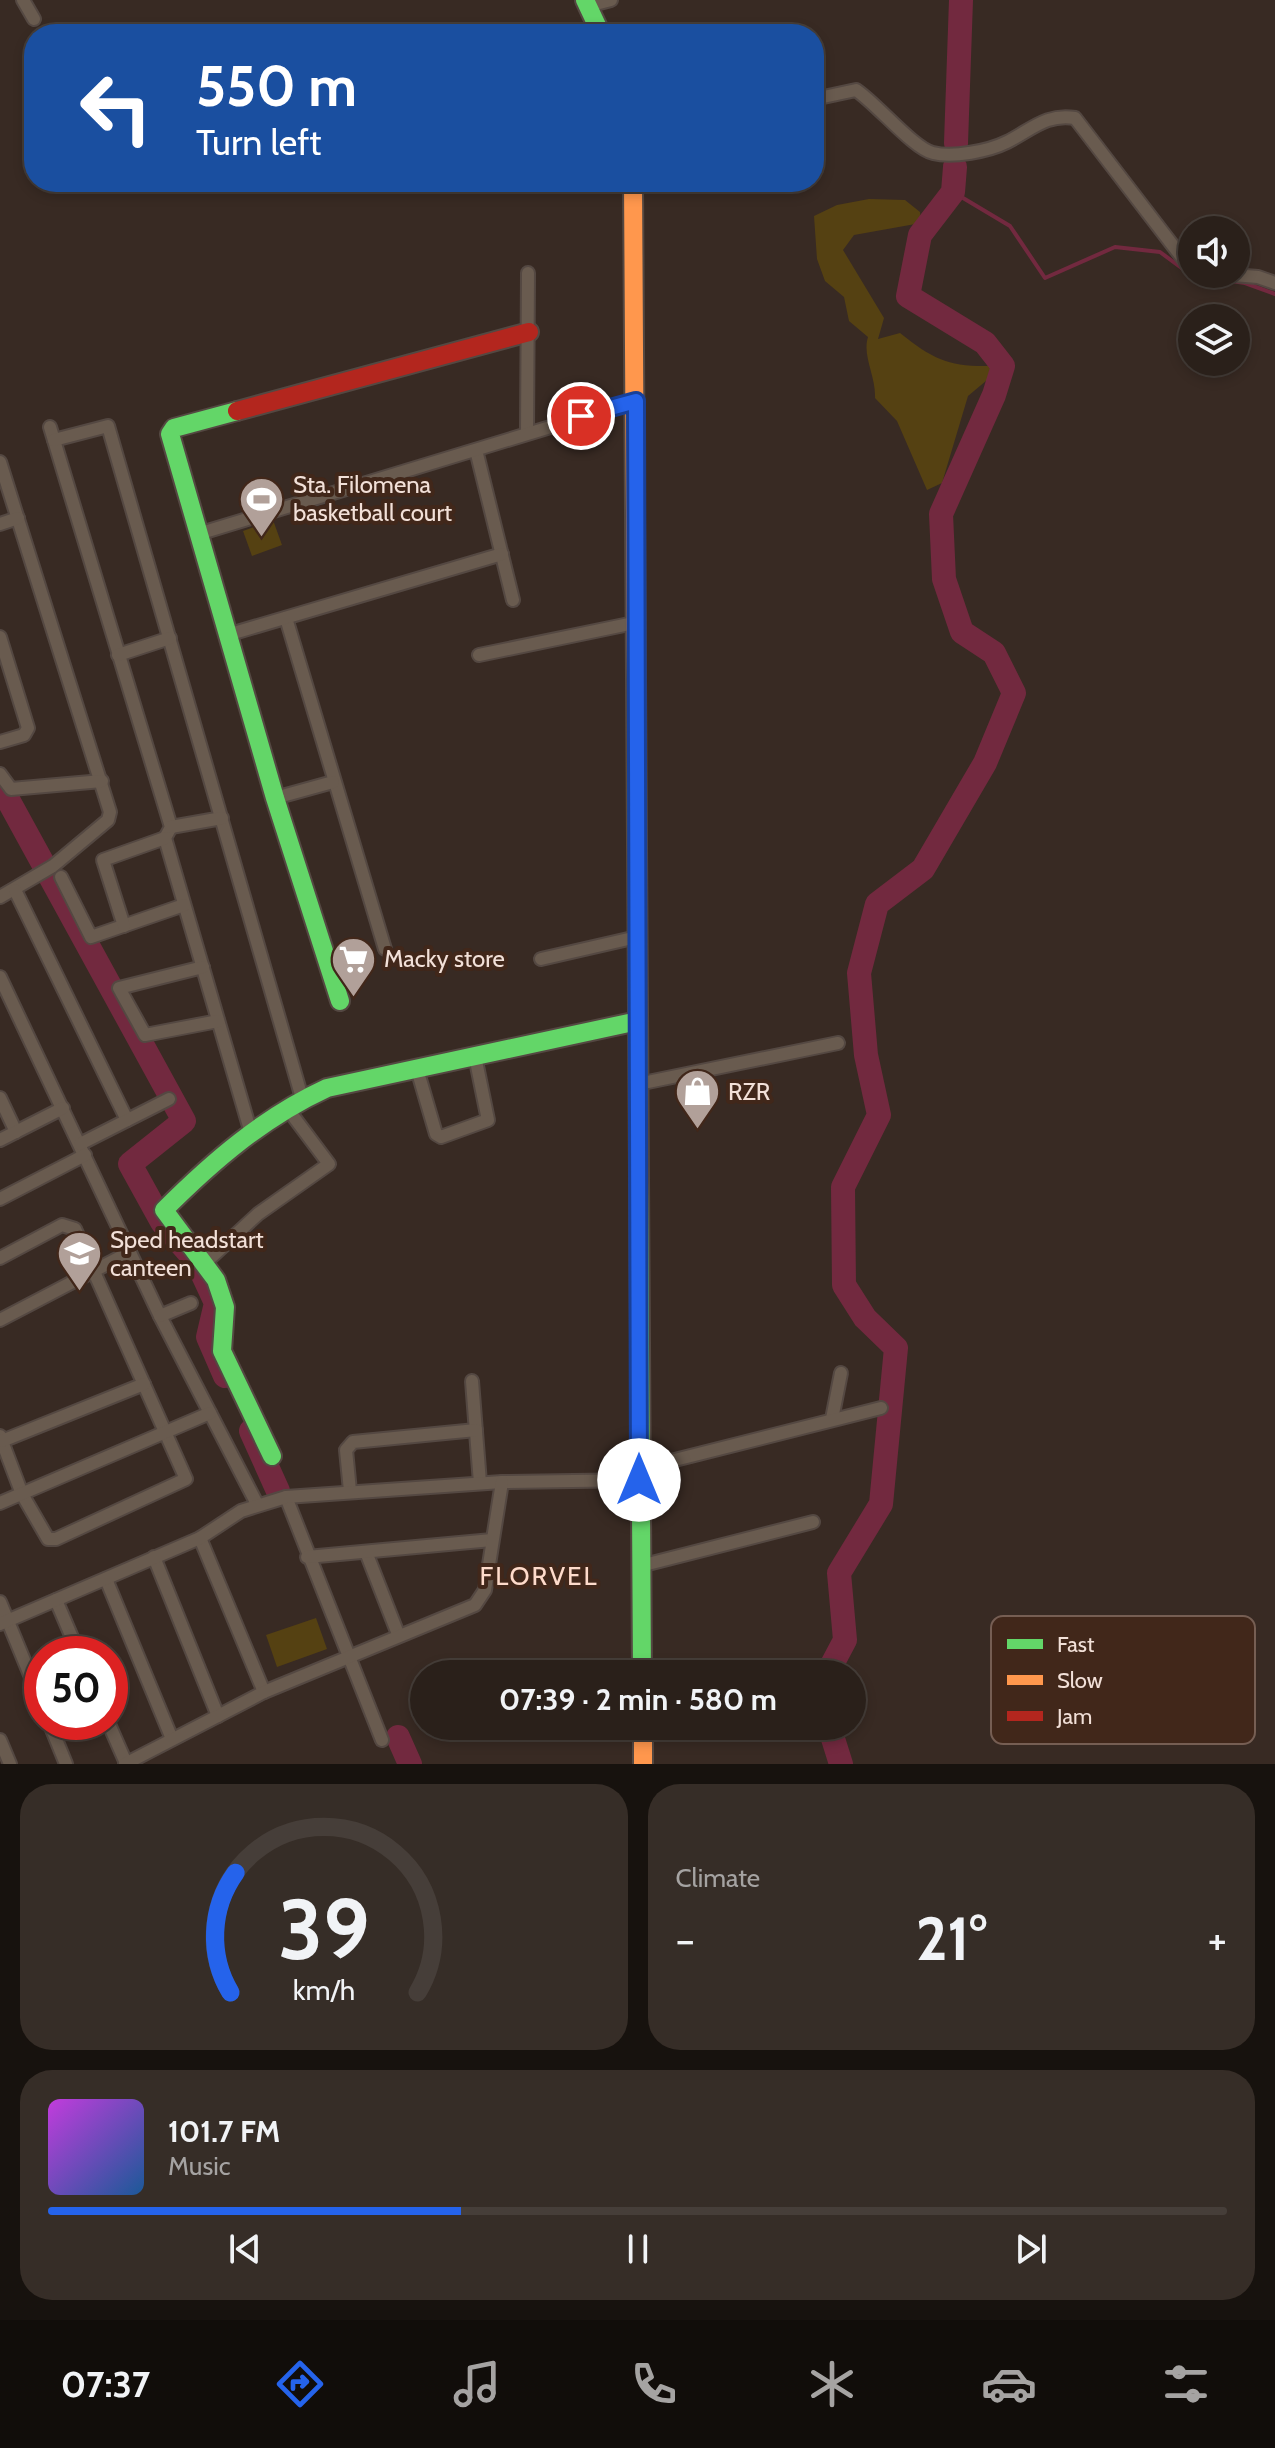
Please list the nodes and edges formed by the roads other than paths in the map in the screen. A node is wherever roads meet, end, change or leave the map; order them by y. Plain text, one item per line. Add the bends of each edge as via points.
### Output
1 (23, 0) edge
2 (611, 0) edge
3 (586, 3) edge
4 (34, 19) dead end
5 (596, 24) edge
6 (824, 97) edge
7 (633, 192) edge
8 (1178, 252) edge
9 (528, 273) dead end
10 (1250, 276) edge
11 (1275, 283) edge
12 (529, 332) junction
13 (636, 401) junction
14 (527, 431) junction
15 (476, 450) junction
16 (0, 463) edge
17 (18, 518) junction
18 (0, 524) edge
19 (198, 534) junction
20 (502, 554) junction
21 (513, 600) dead end
22 (286, 618) junction
23 (634, 623) junction
24 (227, 635) junction
25 (0, 637) edge
26 (170, 638) junction
27 (118, 655) junction
28 (479, 655) dead end
29 (0, 742) edge
30 (0, 774) edge
31 (102, 781) junction
32 (333, 782) junction
33 (275, 798) junction
34 (222, 818) junction
35 (168, 832) junction
36 (52, 872) junction
37 (15, 890) junction
38 (0, 897) edge
39 (184, 905) junction
40 (124, 926) junction
41 (637, 937) junction
42 (385, 949) dead end
43 (541, 959) dead end
44 (203, 967) junction
45 (0, 977) edge
46 (340, 1001) dead end
47 (218, 1021) junction
48 (638, 1021) junction
49 (838, 1043) dead end
50 (475, 1056) junction
51 (417, 1069) junction
52 (638, 1084) junction
53 (0, 1098) edge
54 (169, 1099) dead end
55 (295, 1103) junction
56 (63, 1108) junction
57 (127, 1120) junction
58 (16, 1132) junction
59 (251, 1133) junction
60 (0, 1140) edge
61 (82, 1149) junction
62 (0, 1199) edge
63 (130, 1252) junction
64 (0, 1258) edge
65 (205, 1263) junction
66 (93, 1272) junction
67 (191, 1303) dead end
68 (160, 1316) junction
69 (0, 1320) edge
70 (841, 1373) dead end
71 (472, 1381) dead end
72 (144, 1384) junction
73 (881, 1408) dead end
74 (210, 1413) junction
75 (832, 1419) junction
76 (476, 1430) junction
77 (166, 1434) junction
78 (1, 1438) edge
79 (272, 1456) dead end
80 (639, 1475) junction
81 (502, 1482) junction
82 (480, 1483) junction
83 (350, 1491) junction
84 (22, 1494) junction
85 (286, 1497) junction
86 (0, 1503) edge
87 (257, 1504) junction
88 (813, 1522) dead end
89 (200, 1538) junction
90 (492, 1540) junction
91 (366, 1552) junction
92 (154, 1557) junction
93 (307, 1557) junction
94 (640, 1566) junction
95 (106, 1579) junction
96 (56, 1600) junction
97 (0, 1602) edge
98 (4, 1622) edge
99 (398, 1634) junction
100 (71, 1636) edge
101 (348, 1656) junction
102 (642, 1660) edge
103 (24, 1665) edge
104 (264, 1692) junction
105 (218, 1716) junction
106 (172, 1739) junction
107 (0, 1740) edge
108 (56, 1740) edge
109 (115, 1740) edge
110 (382, 1740) dead end
111 (643, 1740) edge
112 (5, 1758) edge
113 (66, 1764) edge
114 (125, 1764) edge
115 (643, 1764) edge

1 - 4 street
2 - 3 street
3 - 5 street
6 - 8 street via 856,90 912,142 933,153 975,151 1005,143 1037,122 1075,118
7 - 13 street
9 - 12 street
10 - 11 street
12 - 14 street
12 - 19 street via 174,428 170,434
13 - 14 street
13 - 23 street
14 - 15 street
15 - 19 street
15 - 20 street
16 - 17 street
17 - 18 street
17 - 31 street
19 - 24 street
20 - 21 street
20 - 22 street
22 - 24 street
22 - 32 street
23 - 28 street
23 - 41 street
24 - 33 street
25 - 29 street via 28,728 24,735
26 - 27 street
26 - 27 street via 108,426 52,434
26 - 34 street
27 - 35 street
30 - 31 street via 11,789
31 - 36 street via 108,820
32 - 33 street
32 - 42 street
33 - 46 street
34 - 35 street
34 - 55 street
35 - 39 street
35 - 40 street via 103,860
36 - 37 street
36 - 40 street via 91,937
37 - 38 street
37 - 57 street
39 - 40 street
39 - 44 street
41 - 43 street
41 - 48 street
44 - 47 street
44 - 47 street via 119,988 145,1035
45 - 56 street
47 - 59 street
48 - 50 street
48 - 52 street
49 - 52 street
50 - 51 street
50 - 51 street via 488,1120 441,1137
51 - 55 street via 327,1088
52 - 80 street
53 - 58 street
54 - 57 street
55 - 59 street
55 - 65 street via 328,1166 258,1214
56 - 58 street
56 - 61 street
57 - 61 street
58 - 60 street
59 - 65 street via 164,1210
61 - 62 street
61 - 63 street
63 - 66 street
63 - 68 street
64 - 66 street via 69,1225
65 - 79 street via 225,1308 218,1336 222,1351
66 - 69 street
66 - 72 street
67 - 68 street
68 - 74 street
70 - 75 street
71 - 76 street
72 - 77 street
72 - 78 street
73 - 75 street
74 - 77 street
74 - 87 street
75 - 80 street
76 - 82 street
76 - 83 street via 353,1442 346,1450
77 - 84 street
77 - 84 street via 186,1479 56,1539 42,1535
78 - 84 street
80 - 81 street
80 - 94 street
81 - 82 street
81 - 90 street
82 - 83 street
83 - 85 street
84 - 86 street
85 - 87 street
85 - 93 street
87 - 89 street
88 - 94 street
89 - 92 street
89 - 104 street
90 - 91 street
90 - 99 street via 482,1598
91 - 93 street
91 - 99 street
92 - 95 street
92 - 105 street
93 - 101 street
94 - 102 street
95 - 96 street
95 - 106 street
96 - 98 street
96 - 100 street
97 - 98 street
98 - 103 street
99 - 101 street
101 - 104 street
101 - 110 street
104 - 105 street
105 - 106 street
106 - 114 street
107 - 112 street
108 - 113 street
109 - 114 street
111 - 115 street

